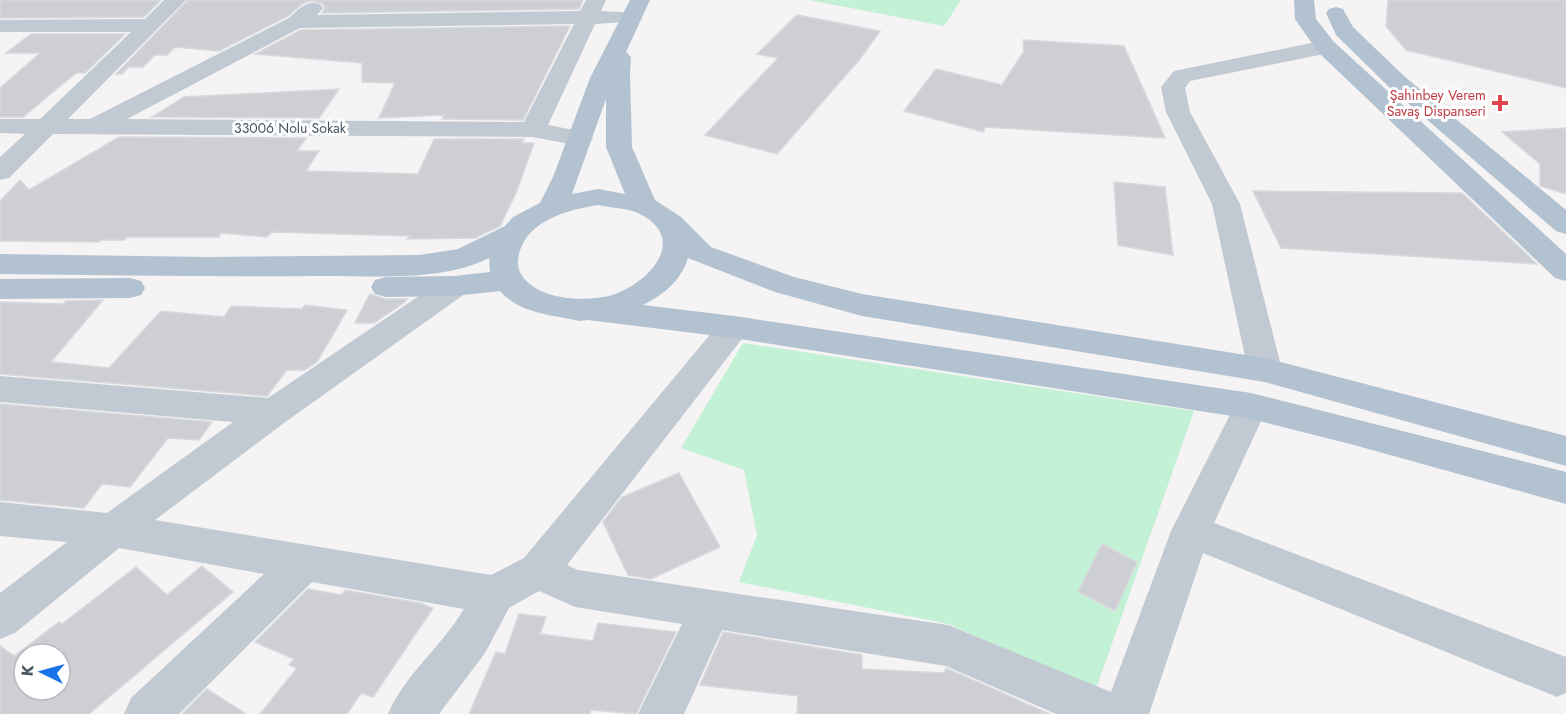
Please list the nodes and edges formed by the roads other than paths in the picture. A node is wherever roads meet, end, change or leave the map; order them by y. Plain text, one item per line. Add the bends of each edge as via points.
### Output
1 (176, 0) edge
2 (322, 0) edge
3 (1304, 0) edge
4 (50, 6) dead end
5 (1336, 6) edge
6 (592, 8) edge
7 (636, 9) edge
8 (296, 22) junction
9 (150, 25) junction
10 (0, 26) edge
11 (22, 26) junction
12 (1310, 27) junction
13 (622, 40) junction
14 (1326, 47) junction
15 (1375, 81) junction
16 (48, 125) junction
17 (0, 126) edge
18 (94, 127) junction
19 (533, 130) junction
20 (580, 138) junction
21 (0, 172) edge
22 (643, 203) junction
23 (551, 208) junction
24 (1566, 225) edge
25 (674, 227) junction
26 (515, 232) junction
27 (1566, 252) edge
28 (1566, 271) edge
29 (507, 280) junction
30 (2, 285) edge
31 (455, 286) junction
32 (592, 310) junction
33 (734, 327) junction
34 (1265, 370) junction
35 (0, 389) edge
36 (1251, 406) junction
37 (274, 412) junction
38 (1566, 451) edge
39 (1566, 488) edge
40 (0, 519) edge
41 (111, 530) junction
42 (1191, 531) junction
43 (305, 563) junction
44 (538, 571) junction
45 (494, 595) junction
46 (711, 608) junction
47 (0, 619) edge
48 (1557, 675) dead end
49 (147, 714) edge
50 (411, 714) edge
51 (661, 714) edge
52 (1110, 714) edge
53 (1126, 714) edge

1 - 9 street
2 - 8 street
3 - 12 main road via 1302,5
4 - 11 street
5 - 15 main road via 1337,27
5 - 24 main road via 1344,30 1396,81
6 - 7 street
6 - 8 street
6 - 19 street
7 - 13 main road
8 - 18 street
9 - 11 street
9 - 16 street
10 - 11 street
12 - 14 main road
12 - 15 main road
13 - 20 main road via 602,78
13 - 22 main road via 618,75 620,147
14 - 28 main road
14 - 34 street via 1182,76 1173,87 1178,112 1226,204
15 - 27 main road
16 - 17 street, 33006 Nolu Sokak
16 - 18 street, 33006 Nolu Sokak
16 - 21 street
18 - 19 street, 33006 Nolu Sokak
19 - 20 street, 33006 Nolu Sokak
20 - 23 main road
22 - 23 main road via 598,197
22 - 25 main road via 662,213
23 - 26 main road
25 - 32 main road via 679,243 676,261 665,278 646,293 621,304
25 - 34 main road via 701,254 786,285 862,305
26 - 29 main road via 503,264
26 - 30 main road via 465,258 420,265 209,267
29 - 31 main road
29 - 32 main road via 526,298 555,309
30 - 31 main road
31 - 37 street
32 - 33 main road
33 - 36 main road
33 - 44 street
34 - 38 main road
35 - 37 street
36 - 39 main road
36 - 42 street
37 - 41 street
40 - 41 street
41 - 43 street
41 - 47 street
42 - 48 street
42 - 53 street
43 - 45 street
43 - 49 street
44 - 45 street
44 - 46 street via 575,588
45 - 50 street via 470,639
46 - 51 street
46 - 52 street via 948,646

